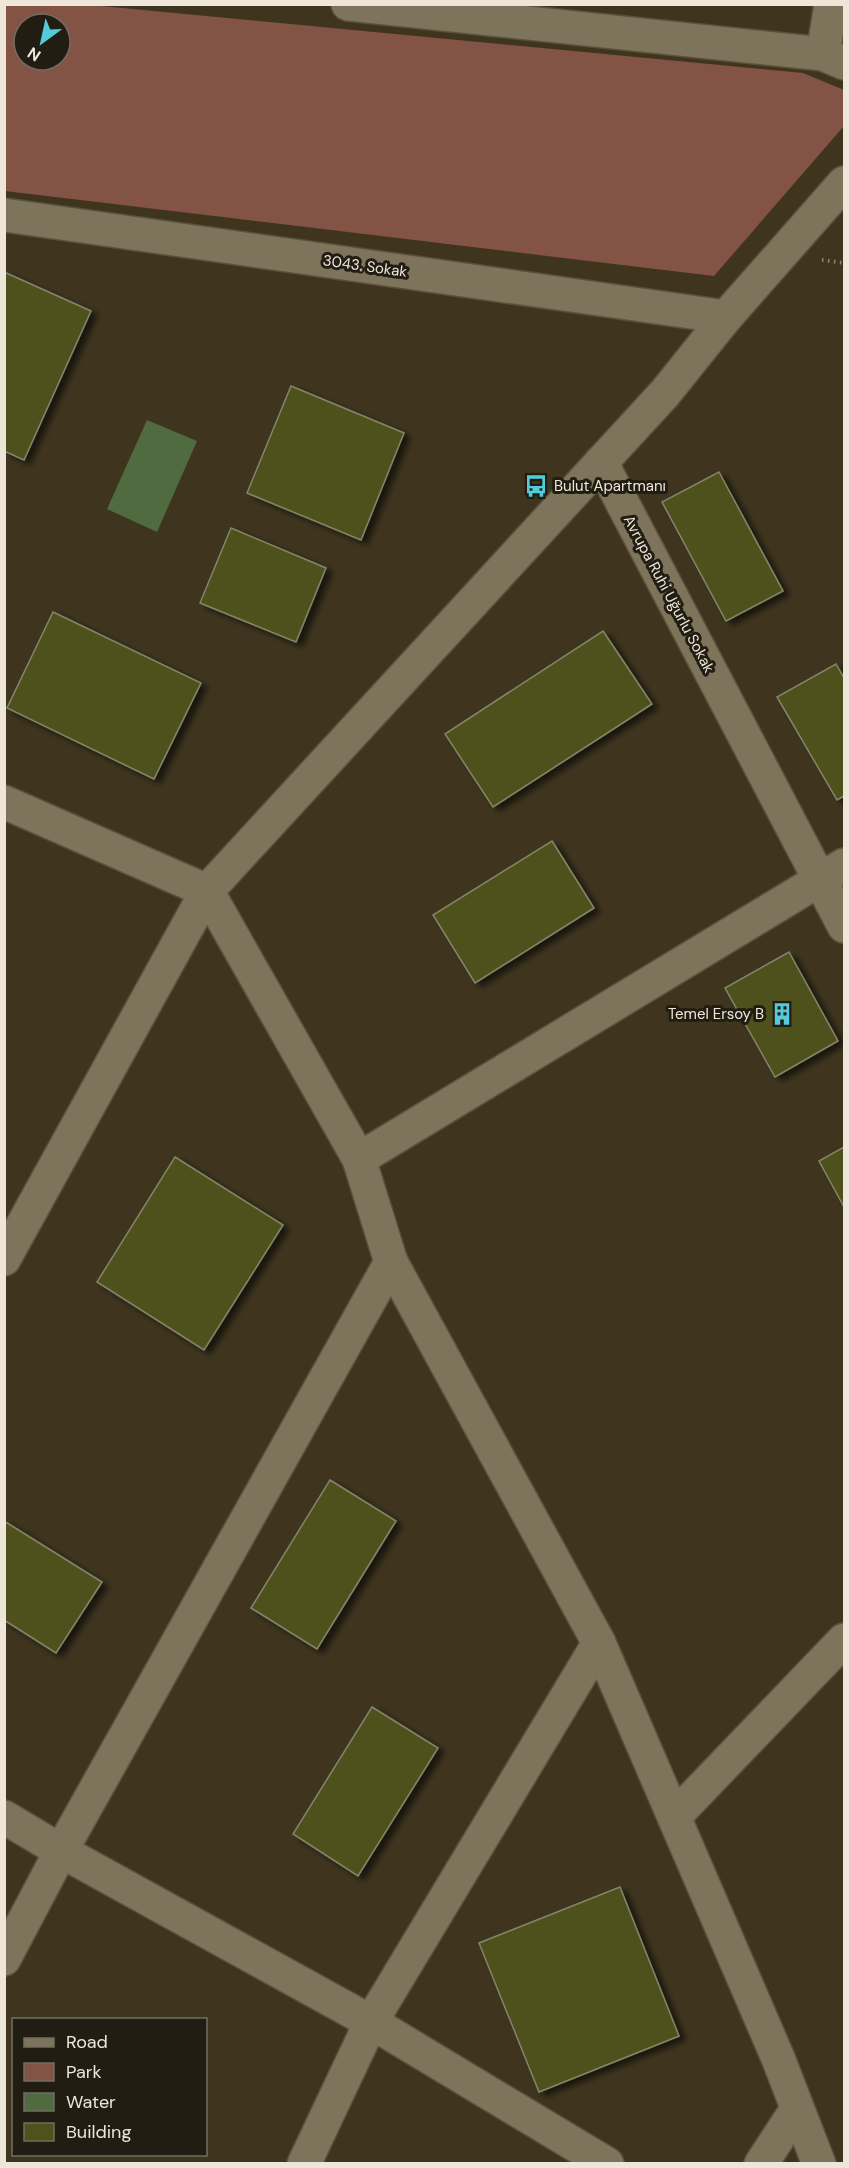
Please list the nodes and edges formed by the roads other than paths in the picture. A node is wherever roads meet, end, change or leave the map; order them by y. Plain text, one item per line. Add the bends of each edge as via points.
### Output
1 (348, 4) edge
2 (831, 4) edge
3 (387, 7) edge
4 (833, 58) edge
5 (844, 183) edge
6 (4, 215) edge
7 (726, 317) junction
8 (601, 462) junction
9 (4, 802) edge
10 (832, 873) edge
11 (207, 891) junction
12 (844, 926) edge
13 (359, 1159) junction
14 (7, 1249) edge
15 (391, 1262) junction
16 (844, 1640) edge
17 (598, 1643) junction
18 (4, 1817) edge
19 (674, 1817) junction
20 (61, 1851) junction
21 (4, 1959) edge
22 (371, 2022) junction
23 (797, 2109) junction
24 (304, 2163) edge
25 (607, 2163) edge
26 (761, 2163) edge
27 (819, 2163) edge

1 - 3 street
2 - 4 street
3 - 4 street
5 - 7 street
6 - 7 street, 3043. Sokak
7 - 8 street via 665,393
8 - 10 street, Avrupa Ruhi Uğurlu Sokak
8 - 11 street
9 - 11 street
10 - 12 street, Avrupa Ruhi Uğurlu Sokak
10 - 13 street
11 - 13 street
11 - 14 street
13 - 15 street
15 - 17 street
15 - 20 street
16 - 19 street
17 - 19 street
17 - 22 street
18 - 20 street
19 - 23 street
20 - 21 street
20 - 22 street
22 - 24 street
22 - 25 street
23 - 26 street
23 - 27 street

